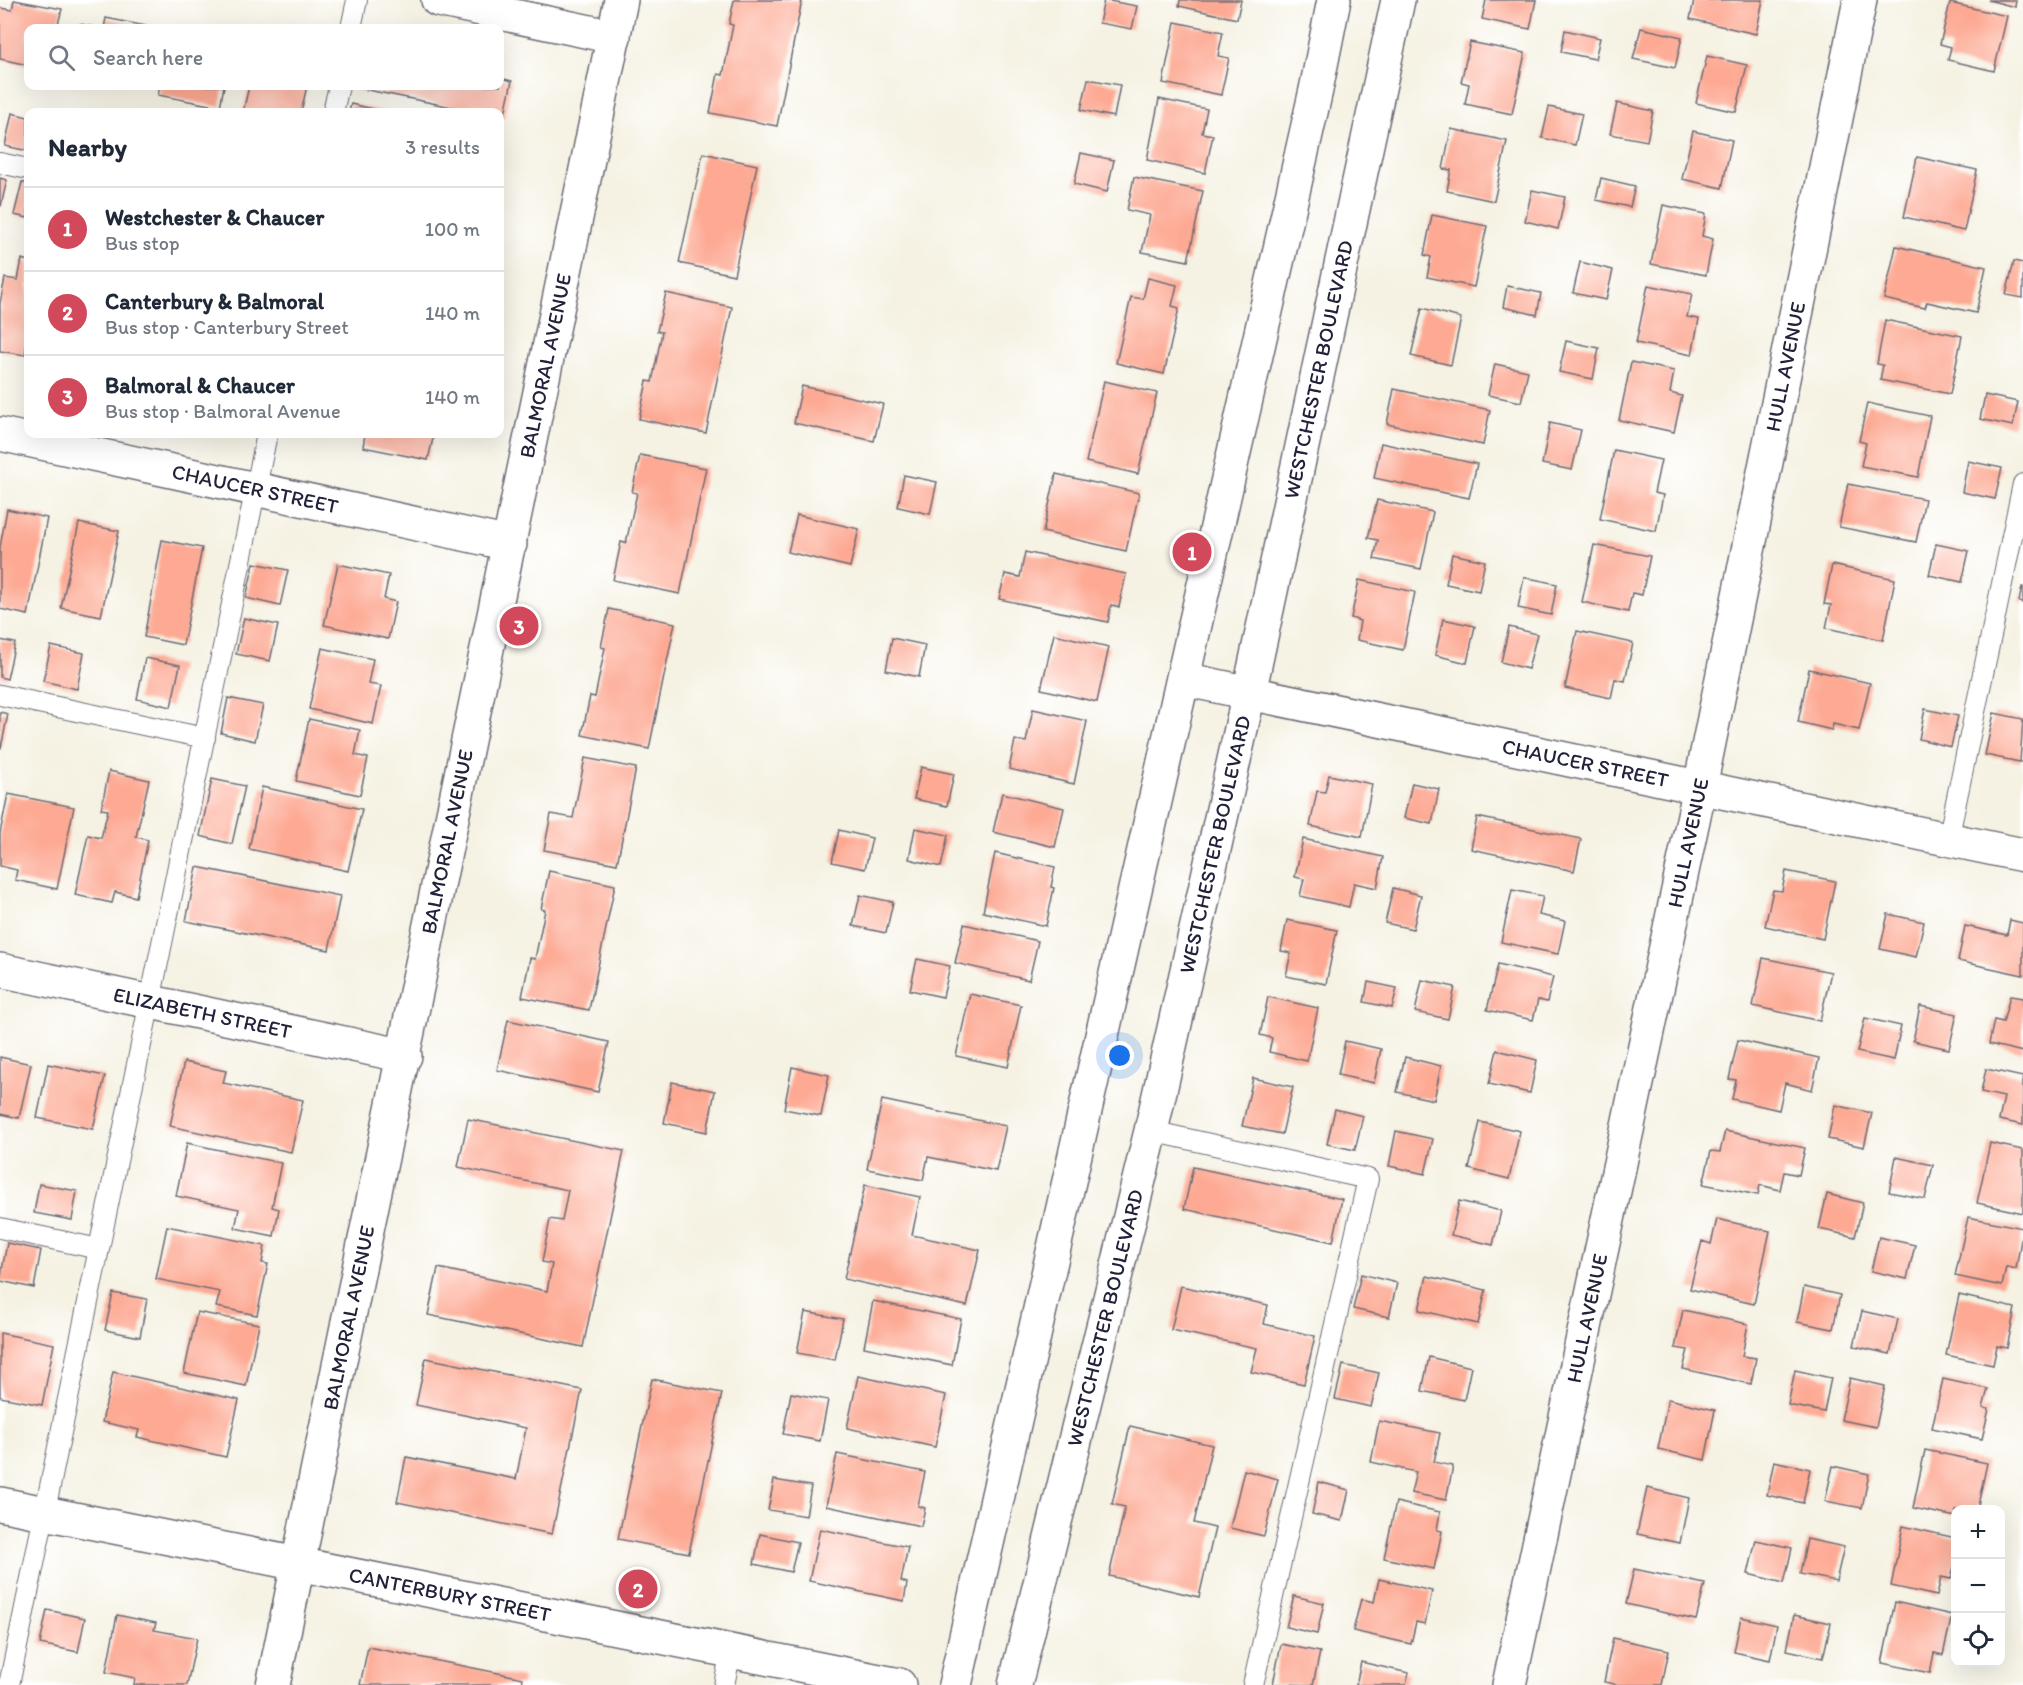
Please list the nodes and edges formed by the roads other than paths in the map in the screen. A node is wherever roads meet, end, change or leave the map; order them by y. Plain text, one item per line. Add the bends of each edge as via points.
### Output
1 (357, 0) edge
2 (438, 0) edge
3 (621, 0) edge
4 (1334, 0) edge
5 (1398, 0) edge
6 (1860, 0) edge
7 (352, 24) edge
8 (614, 37) junction
9 (338, 90) edge
10 (334, 108) edge
11 (0, 163) edge
12 (24, 168) edge
13 (0, 434) edge
14 (266, 438) edge
15 (2023, 484) edge
16 (256, 489) junction
17 (510, 544) junction
18 (1183, 679) junction
19 (1249, 693) junction
20 (0, 695) edge
21 (205, 738) junction
22 (1700, 787) junction
23 (1948, 840) junction
24 (2023, 855) edge
25 (0, 970) edge
26 (150, 1002) junction
27 (405, 1056) junction
28 (1150, 1131) junction
29 (0, 1228) edge
30 (99, 1249) junction
31 (0, 1504) edge
32 (45, 1513) junction
33 (300, 1566) junction
34 (731, 1651) junction
35 (9, 1685) edge
36 (273, 1685) edge
37 (724, 1685) edge
38 (899, 1685) edge
39 (955, 1685) edge
40 (1015, 1685) edge
41 (1253, 1685) edge
42 (1509, 1685) edge

1 - 7 lane
2 - 8 street
3 - 8 street, BALMORAL AVENUE
4 - 18 street
5 - 19 street, WESTCHESTER BOULEVARD
6 - 22 street, HULL AVENUE
8 - 17 street, BALMORAL AVENUE
9 - 10 lane
11 - 12 lane
13 - 16 street, CHAUCER STREET
14 - 16 lane
15 - 23 lane
16 - 17 street, CHAUCER STREET
16 - 21 lane
17 - 27 street, BALMORAL AVENUE
18 - 19 street, CHAUCER STREET
18 - 39 street
19 - 22 street, CHAUCER STREET
19 - 28 street, WESTCHESTER BOULEVARD
20 - 21 lane
21 - 26 lane
22 - 23 street, CHAUCER STREET
22 - 42 street, HULL AVENUE
23 - 24 street, CHAUCER STREET
25 - 26 street, ELIZABETH STREET
26 - 27 street, ELIZABETH STREET
26 - 30 lane
27 - 33 street, BALMORAL AVENUE
28 - 40 street, WESTCHESTER BOULEVARD
28 - 41 lane via 1368,1179
29 - 30 lane
30 - 32 lane
31 - 32 street, CANTERBURY STREET
32 - 33 street, CANTERBURY STREET
32 - 35 lane
33 - 34 street, CANTERBURY STREET
33 - 36 street, BALMORAL AVENUE
34 - 37 lane
34 - 38 street, CANTERBURY STREET

